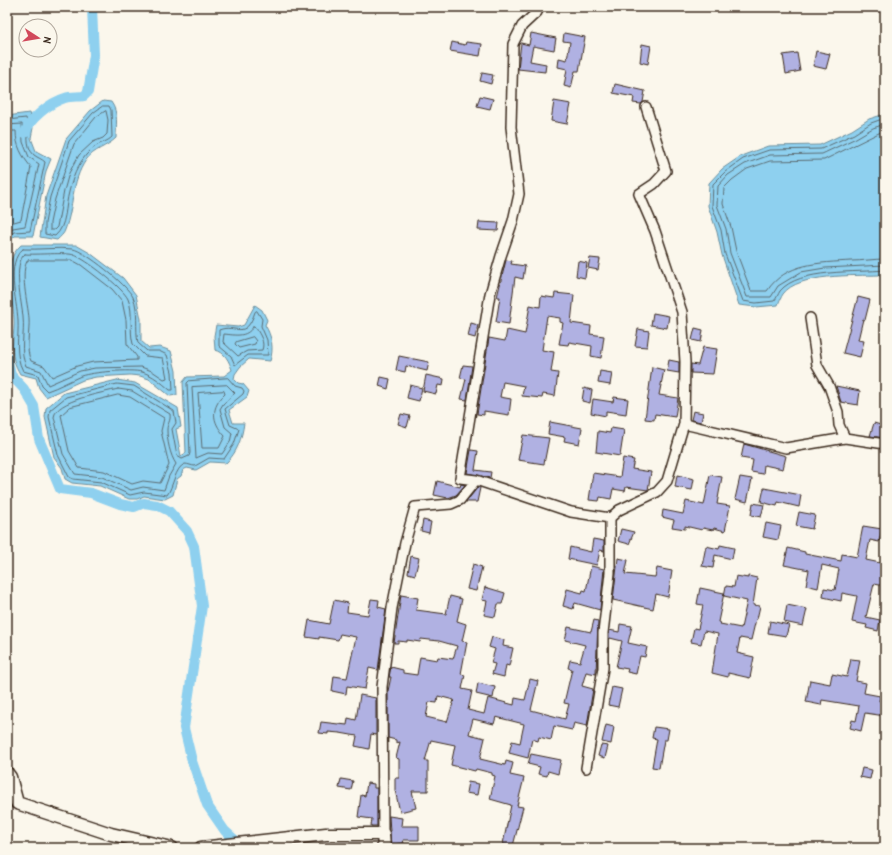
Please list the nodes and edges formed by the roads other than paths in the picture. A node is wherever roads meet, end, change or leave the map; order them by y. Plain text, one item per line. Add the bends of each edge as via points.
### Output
1 (539, 7) edge
2 (646, 107) dead end
3 (810, 318) dead end
4 (684, 424) junction
5 (846, 438) junction
6 (885, 444) edge
7 (476, 480) junction
8 (610, 518) junction
9 (586, 768) dead end
10 (7, 773) edge
11 (383, 834) junction
12 (172, 848) edge
13 (201, 848) edge
14 (384, 848) edge

1 - 7 street via 522,26 513,44 511,126 519,194 490,294 460,478
2 - 4 street via 666,171 654,184 638,194 655,231 682,312
3 - 5 street via 817,364 829,386 838,412 839,425
4 - 5 street via 786,448
4 - 8 street via 667,481 657,492 619,510
5 - 6 street
7 - 8 street via 571,512
7 - 11 street via 460,500 451,504 415,507 405,543 392,608 382,688
8 - 9 street via 610,573 603,668
10 - 12 street via 17,804 111,834
11 - 13 street via 326,834
11 - 14 street

